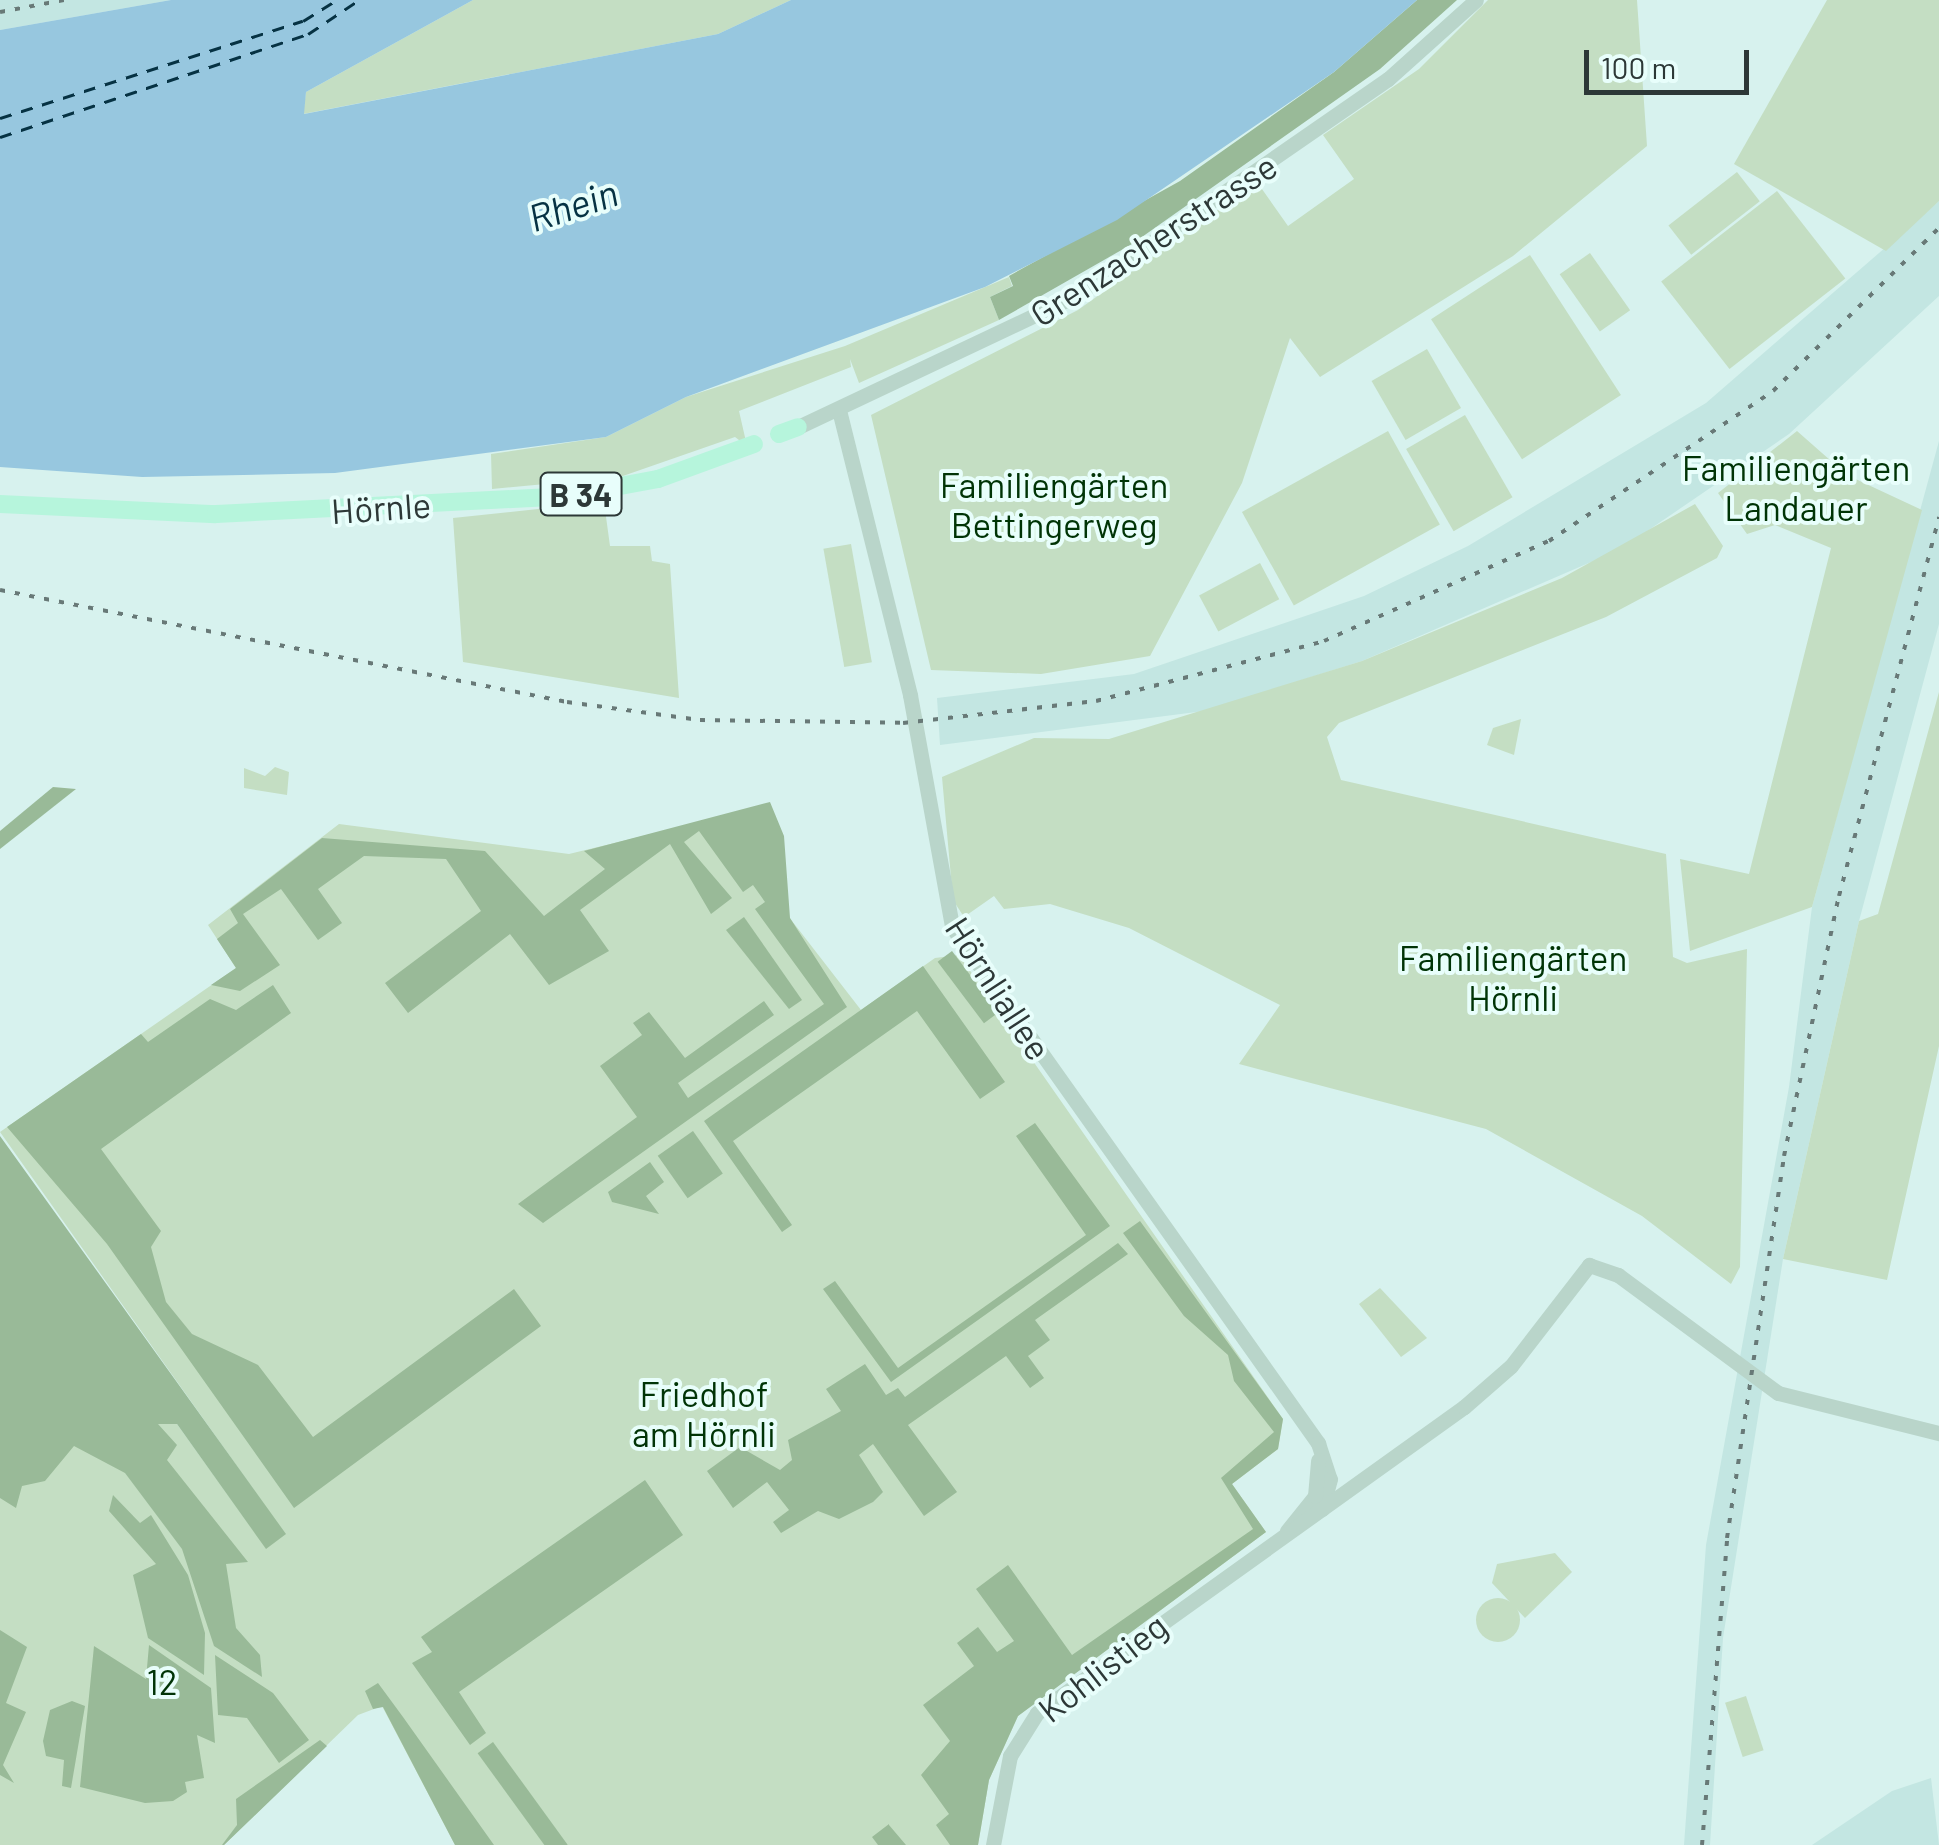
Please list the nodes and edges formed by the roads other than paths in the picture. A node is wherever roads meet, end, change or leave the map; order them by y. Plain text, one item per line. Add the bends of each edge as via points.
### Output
1 (1476, 0) edge
2 (839, 410) junction
3 (798, 427) joint
4 (779, 434) dead end
5 (754, 444) dead end
6 (0, 504) edge
7 (1939, 1433) edge
8 (1379, 1470) junction
9 (1324, 1484) junction
10 (1353, 1490) junction
11 (1320, 1513) junction
12 (1281, 1538) junction
13 (993, 1845) edge

1 - 2 street, Grenzacherstrasse via 1403,68 1122,266 1005,334
2 - 3 street, Grenzacherstrasse
2 - 9 street, Hörnliallee via 910,694 952,927 1312,1435
3 - 4 main road
5 - 6 main road, Hörnle / B 34 via 658,479 566,496 216,514
7 - 8 street via 1778,1392 1618,1275 1589,1265 1511,1366
8 - 9 street
8 - 10 street
9 - 10 street
9 - 11 street
9 - 12 street
10 - 11 street
11 - 12 street
12 - 13 street, Kohlistieg via 1037,1713 1010,1756

